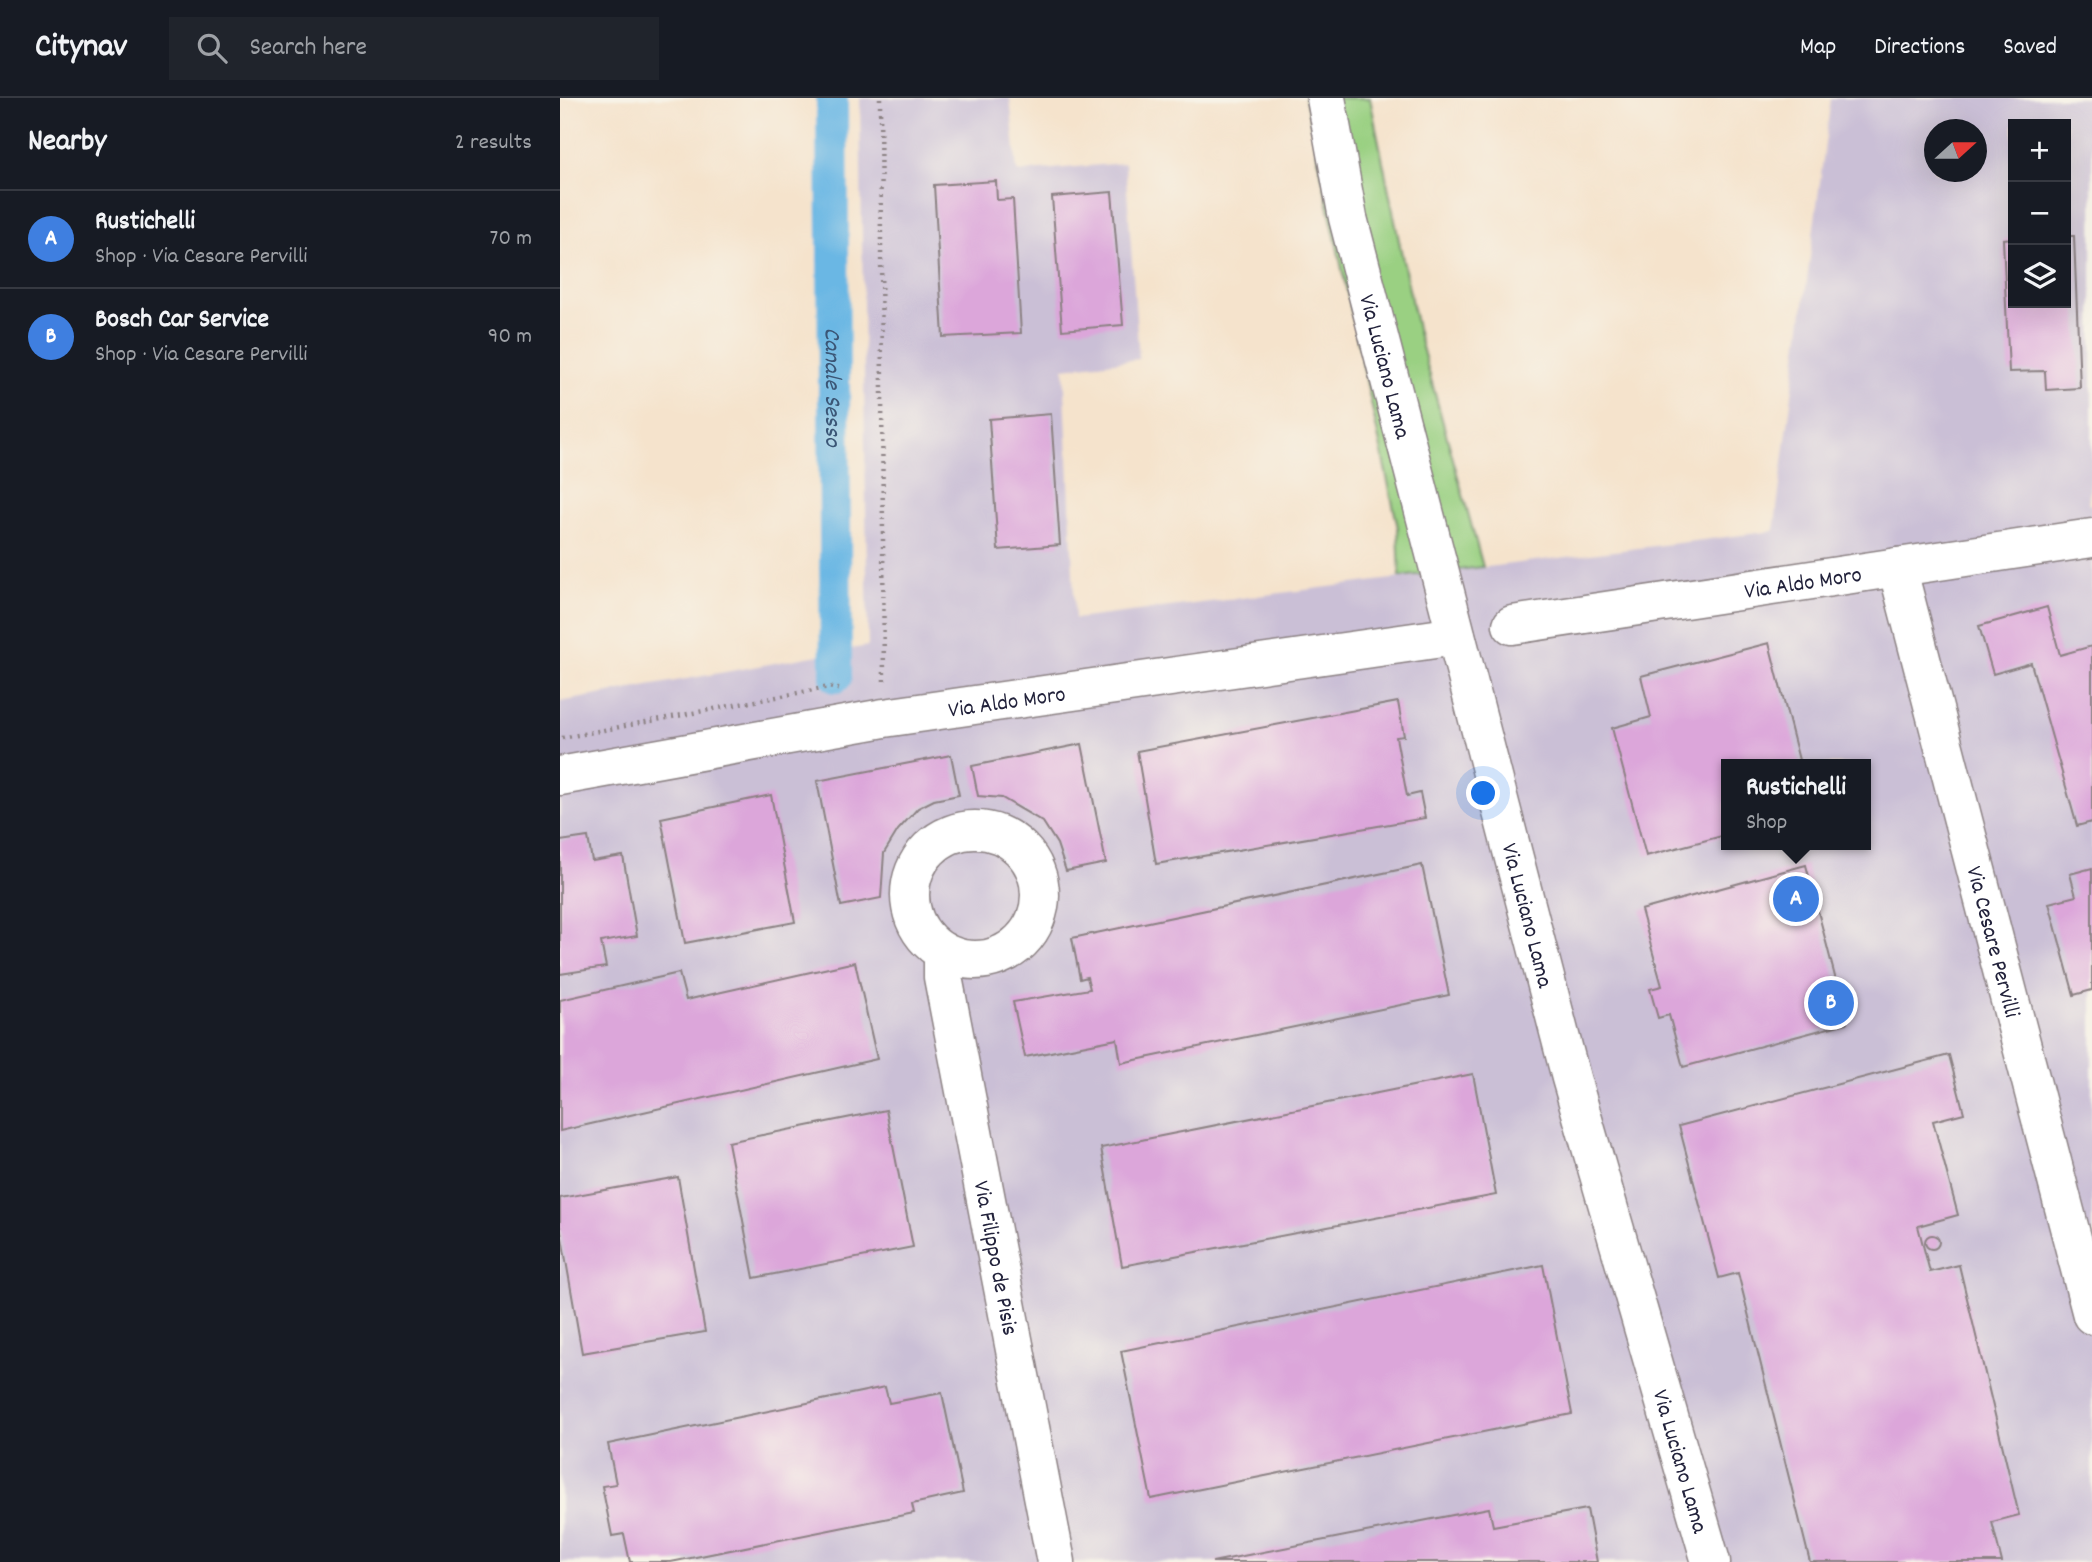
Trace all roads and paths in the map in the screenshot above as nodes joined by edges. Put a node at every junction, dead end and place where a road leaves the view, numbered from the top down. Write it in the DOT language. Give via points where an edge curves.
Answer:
graph roads {
  1 [pos="880,98"];
  2 [pos="1326,98"];
  3 [pos="2092,538"];
  4 [pos="1897,567"];
  5 [pos="1512,625"];
  6 [pos="1457,636"];
  7 [pos="884,718"];
  8 [pos="560,776"];
  9 [pos="943,953"];
  10 [pos="2092,1315"];
  11 [pos="1056,1562"];
  12 [pos="1711,1562"];
  1 -- 7 [label="path"];
  2 -- 6 [label="street, Via Luciano Lama" via="1348,218"];
  3 -- 4 [label="street, Via Aldo Moro"];
  4 -- 5 [label="street, Via Aldo Moro"];
  4 -- 10 [label="street, Via Cesare Pervilli"];
  6 -- 7 [label="street, Via Aldo Moro"];
  6 -- 12 [label="street, Via Luciano Lama" via="1571,1079"];
  7 -- 8 [label="street, Via Aldo Moro"];
  9 -- 11 [label="street, Via Filippo de Pisis" via="943,977"];
}
